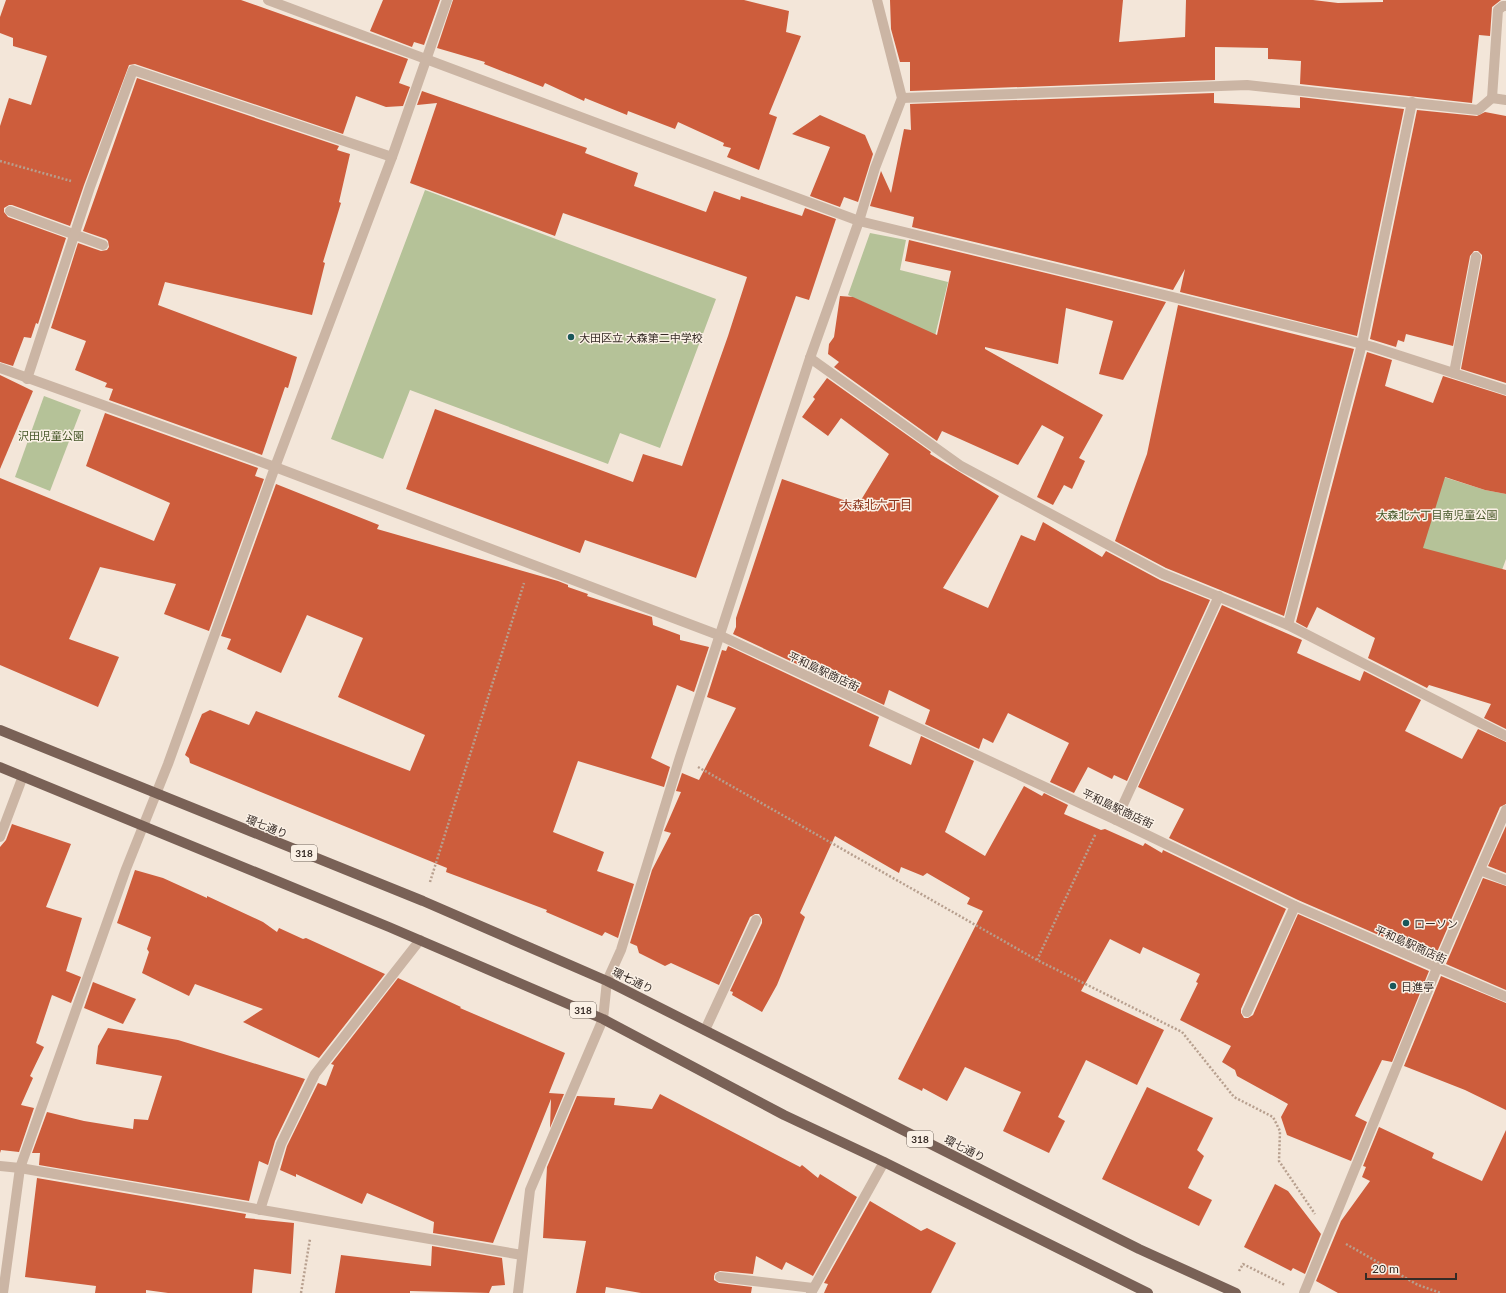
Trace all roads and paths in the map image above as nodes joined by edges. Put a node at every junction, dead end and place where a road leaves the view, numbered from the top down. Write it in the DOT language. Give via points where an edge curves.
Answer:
graph roads {
  1 [pos="268,0"];
  2 [pos="447,0"];
  3 [pos="877,0"];
  4 [pos="1506,6"];
  5 [pos="428,60"];
  6 [pos="902,98"];
  7 [pos="1492,98"];
  8 [pos="1506,100"];
  9 [pos="1412,102"];
  10 [pos="392,157"];
  11 [pos="0,161"];
  12 [pos="90,187"];
  13 [pos="10,211"];
  14 [pos="859,221"];
  15 [pos="74,234"];
  16 [pos="103,245"];
  17 [pos="1476,257"];
  18 [pos="1362,344"];
  19 [pos="810,358"];
  20 [pos="0,368"];
  21 [pos="1454,373"];
  22 [pos="27,379"];
  23 [pos="1506,390"];
  24 [pos="275,467"];
  25 [pos="531,564"];
  26 [pos="1219,596"];
  27 [pos="1288,625"];
  28 [pos="721,636"];
  29 [pos="0,730"];
  30 [pos="1506,736"];
  31 [pos="680,757"];
  32 [pos="0,767"];
  33 [pos="23,776"];
  34 [pos="156,794"];
  35 [pos="1506,810"];
  36 [pos="1104,815"];
  37 [pos="1116,820"];
  38 [pos="143,826"];
  39 [pos="0,837"];
  40 [pos="1480,870"];
  41 [pos="1506,880"];
  42 [pos="423,901"];
  43 [pos="1294,906"];
  44 [pos="756,920"];
  45 [pos="420,940"];
  46 [pos="1037,960"];
  47 [pos="1437,968"];
  48 [pos="606,981"];
  49 [pos="1506,997"];
  50 [pos="1247,1012"];
  51 [pos="603,1019"];
  52 [pos="705,1030"];
  53 [pos="884,1162"];
  54 [pos="0,1166"];
  55 [pos="20,1168"];
  56 [pos="260,1210"];
  57 [pos="314,1219"];
  58 [pos="1328,1235"];
  59 [pos="522,1255"];
  60 [pos="1243,1264"];
  61 [pos="720,1277"];
  62 [pos="1279,1282"];
  63 [pos="812,1290"];
  64 [pos="3,1293"];
  65 [pos="301,1293"];
  66 [pos="518,1293"];
  67 [pos="1148,1293"];
  68 [pos="1236,1293"];
  69 [pos="1304,1293"];
  70 [pos="1441,1293"];
  1 -- 5 [label="street"];
  2 -- 5 [label="street"];
  3 -- 6 [label="street"];
  4 -- 7 [label="street" via="1498,10"];
  5 -- 10 [label="street"];
  5 -- 14 [label="street"];
  6 -- 9 [label="street" via="1247,85"];
  6 -- 14 [label="street" via="875,168"];
  7 -- 8 [label="street"];
  7 -- 9 [label="street" via="1478,110"];
  9 -- 18 [label="street"];
  10 -- 12 [label="street" via="133,70"];
  10 -- 24 [label="street"];
  11 -- 12 [label="path"];
  12 -- 15 [label="street"];
  13 -- 15 [label="street"];
  14 -- 18 [label="street"];
  14 -- 19 [label="street"];
  15 -- 16 [label="street"];
  15 -- 22 [label="street"];
  17 -- 21 [label="street"];
  18 -- 21 [label="street"];
  18 -- 27 [label="street"];
  19 -- 26 [label="street" via="962,466 1163,574"];
  19 -- 28 [label="street"];
  20 -- 22 [label="street, 平和島駅商店街"];
  21 -- 23 [label="street"];
  22 -- 24 [label="street, 平和島駅商店街"];
  24 -- 25 [label="street, 平和島駅商店街"];
  24 -- 34 [label="street"];
  25 -- 28 [label="street, 平和島駅商店街"];
  25 -- 42 [label="path"];
  26 -- 27 [label="street"];
  26 -- 37 [label="street"];
  27 -- 30 [label="street"];
  28 -- 31 [label="street"];
  28 -- 36 [label="street, 平和島駅商店街"];
  29 -- 34 [label="main road, 環七通り / 318"];
  31 -- 46 [label="path"];
  31 -- 48 [label="street" via="621,950"];
  32 -- 33 [label="main road, 318"];
  33 -- 38 [label="main road, 318"];
  33 -- 39 [label="street"];
  34 -- 38 [label="street"];
  34 -- 42 [label="main road, 環七通り / 318"];
  35 -- 40 [label="street"];
  36 -- 37 [label="street, 平和島駅商店街"];
  36 -- 46 [label="path"];
  37 -- 43 [label="street, 平和島駅商店街"];
  38 -- 45 [label="main road, 318"];
  38 -- 55 [label="street"];
  40 -- 41 [label="street"];
  40 -- 47 [label="street"];
  42 -- 48 [label="main road, 環七通り / 318"];
  43 -- 47 [label="street, 平和島駅商店街"];
  43 -- 50 [label="street"];
  44 -- 52 [label="street"];
  45 -- 51 [label="main road, 318"];
  45 -- 56 [label="street" via="315,1074 281,1144"];
  46 -- 58 [label="path" via="1182,1032 1234,1097 1273,1118 1280,1131 1279,1161"];
  47 -- 49 [label="street, 平和島駅商店街"];
  47 -- 58 [label="street"];
  48 -- 51 [label="street"];
  48 -- 52 [label="main road, 環七通り / 318"];
  51 -- 53 [label="main road, 318" via="784,1114"];
  51 -- 59 [label="street" via="530,1190"];
  52 -- 68 [label="main road, 環七通り / 318" via="1139,1249"];
  53 -- 63 [label="street"];
  53 -- 67 [label="main road, 318"];
  54 -- 55 [label="street"];
  55 -- 56 [label="street"];
  55 -- 64 [label="street"];
  56 -- 57 [label="street"];
  57 -- 59 [label="street"];
  57 -- 65 [label="path"];
  58 -- 69 [label="street"];
  58 -- 70 [label="path" via="1418,1285"];
  59 -- 66 [label="street"];
  60 -- 62 [label="path"];
  61 -- 63 [label="street"];
}
